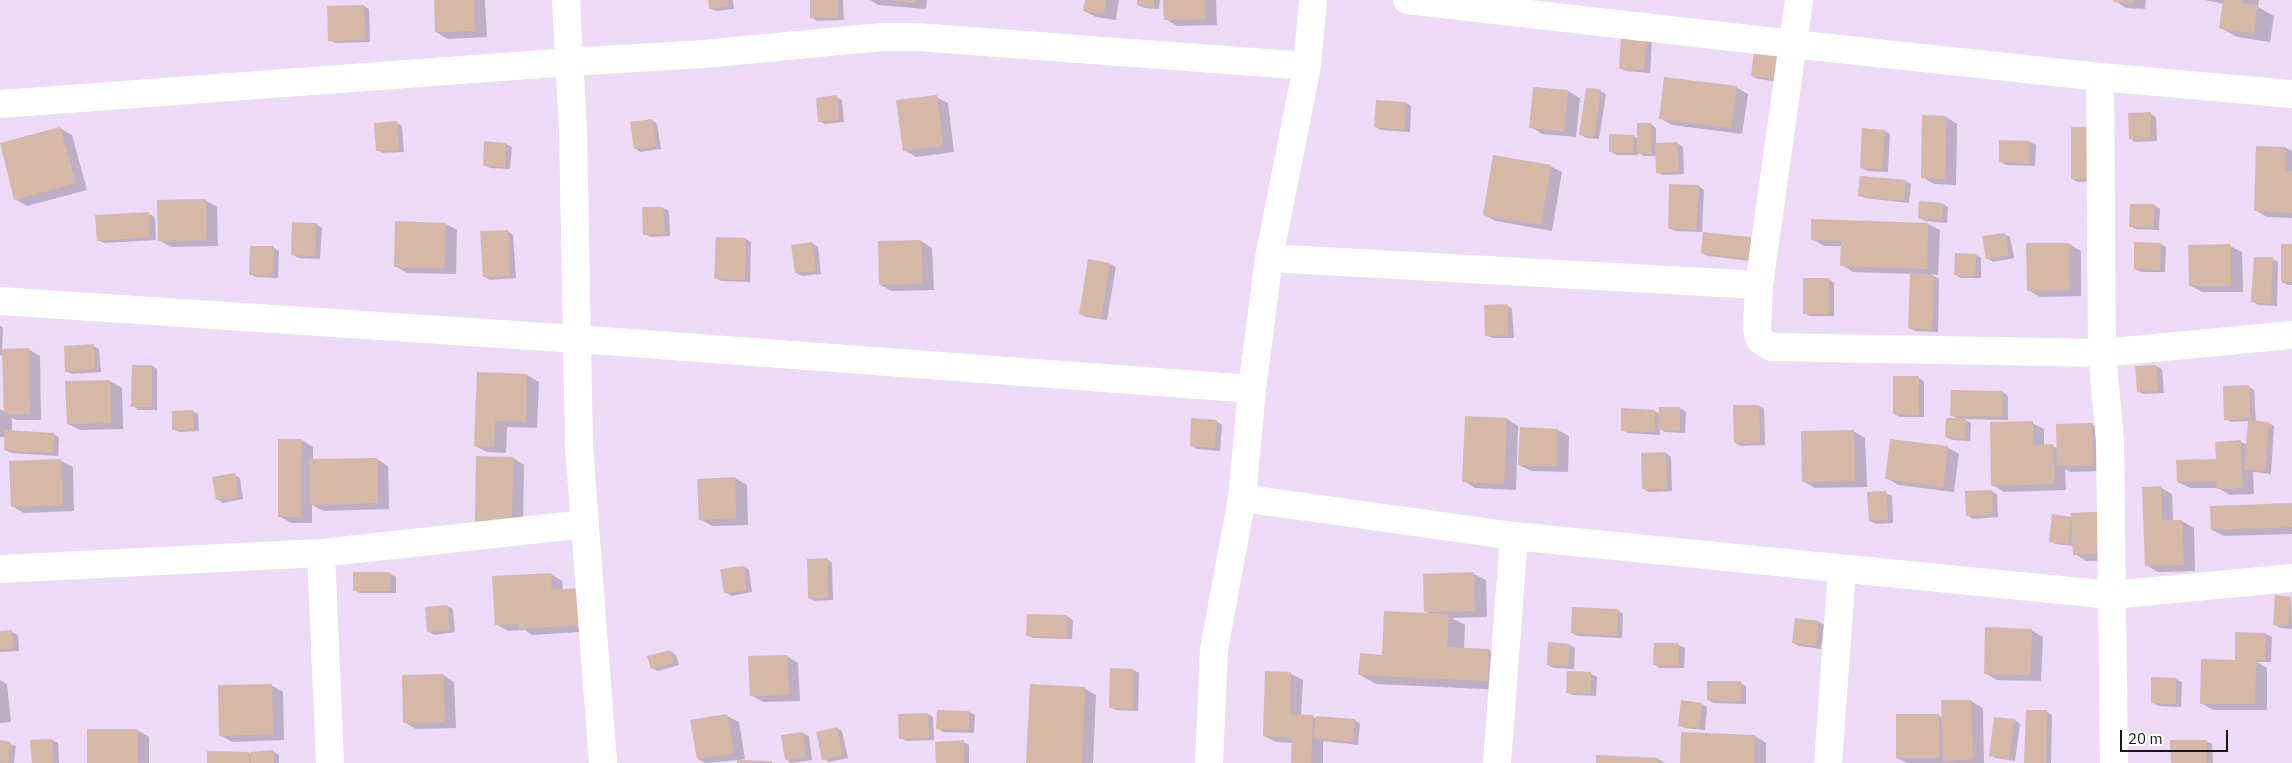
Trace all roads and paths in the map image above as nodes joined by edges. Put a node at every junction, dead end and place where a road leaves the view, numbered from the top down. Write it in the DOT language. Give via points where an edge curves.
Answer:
graph roads {
  1 [pos="566,0"];
  2 [pos="1313,0"];
  3 [pos="1408,0"];
  4 [pos="1799,0"];
  5 [pos="1793,44"];
  6 [pos="569,62"];
  7 [pos="1307,66"];
  8 [pos="2100,77"];
  9 [pos="2292,94"];
  10 [pos="0,104"];
  11 [pos="1270,258"];
  12 [pos="1759,285"];
  13 [pos="0,301"];
  14 [pos="2292,335"];
  15 [pos="577,338"];
  16 [pos="2102,353"];
  17 [pos="1252,390"];
  18 [pos="1242,498"];
  19 [pos="585,524"];
  20 [pos="1514,536"];
  21 [pos="321,553"];
  22 [pos="0,569"];
  23 [pos="1842,570"];
  24 [pos="2292,578"];
  25 [pos="2111,595"];
  26 [pos="330,763"];
  27 [pos="603,763"];
  28 [pos="1209,763"];
  29 [pos="1497,763"];
  30 [pos="1828,763"];
  31 [pos="2114,763"];
  1 -- 6 [label="street"];
  2 -- 7 [label="street"];
  3 -- 5 [label="street"];
  4 -- 5 [label="street"];
  5 -- 8 [label="street"];
  5 -- 12 [label="street"];
  6 -- 7 [label="street" via="704,54 881,37 916,37"];
  6 -- 10 [label="street"];
  6 -- 15 [label="street"];
  7 -- 11 [label="street"];
  8 -- 9 [label="street"];
  8 -- 16 [label="street"];
  11 -- 12 [label="street"];
  11 -- 17 [label="street"];
  12 -- 16 [label="street" via="1757,330 1760,340 1771,347"];
  13 -- 15 [label="street"];
  14 -- 16 [label="street"];
  15 -- 17 [label="street"];
  15 -- 19 [label="street" via="579,448"];
  16 -- 25 [label="street" via="2110,441"];
  17 -- 18 [label="street"];
  18 -- 20 [label="street"];
  18 -- 28 [label="street" via="1214,649"];
  19 -- 21 [label="street"];
  19 -- 27 [label="street"];
  20 -- 23 [label="street"];
  20 -- 29 [label="street"];
  21 -- 22 [label="street"];
  21 -- 26 [label="street"];
  23 -- 25 [label="street"];
  23 -- 30 [label="street"];
  24 -- 25 [label="street"];
  25 -- 31 [label="street"];
}
